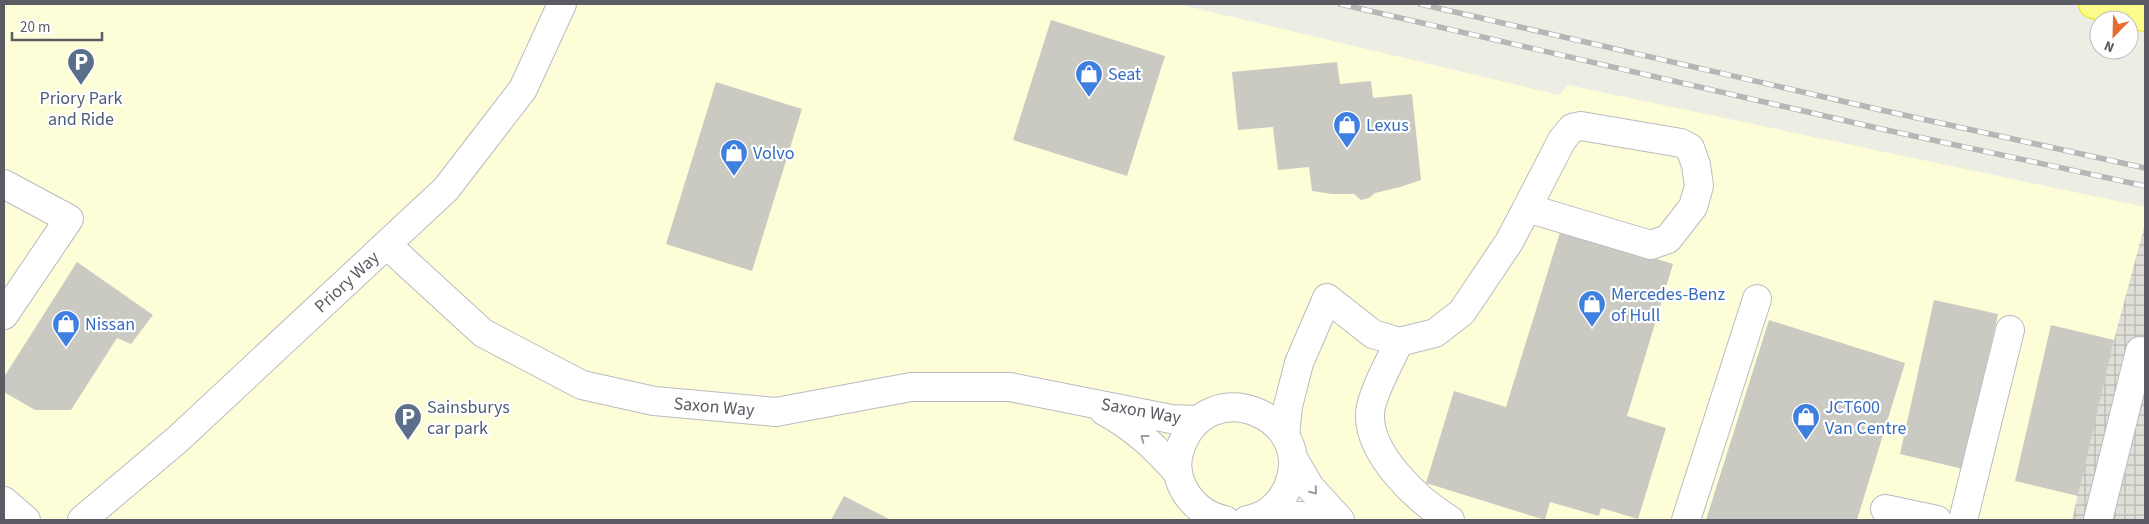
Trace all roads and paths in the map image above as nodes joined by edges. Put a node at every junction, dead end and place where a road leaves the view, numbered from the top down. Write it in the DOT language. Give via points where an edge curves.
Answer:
graph roads {
  1 [pos="562,4"];
  2 [pos="2093,4"];
  3 [pos="2141,4"];
  4 [pos="2145,5"];
  5 [pos="2145,17"];
  6 [pos="4,184"];
  7 [pos="1527,208"];
  8 [pos="387,245"];
  9 [pos="1757,298"];
  10 [pos="4,315"];
  11 [pos="2010,330"];
  12 [pos="1399,342"];
  13 [pos="2140,351"];
  14 [pos="1298,362"];
  15 [pos="1086,401"];
  16 [pos="1249,408"];
  17 [pos="1197,420"];
  18 [pos="1289,447"];
  19 [pos="1178,473"];
  20 [pos="4,501"];
  21 [pos="1885,509"];
  22 [pos="1196,514"];
  23 [pos="26,520"];
  24 [pos="82,520"];
  25 [pos="1225,520"];
  26 [pos="1250,520"];
  27 [pos="1323,520"];
  28 [pos="1340,520"];
  29 [pos="1450,520"];
  30 [pos="1686,520"];
  31 [pos="1937,520"];
  32 [pos="1964,520"];
  33 [pos="2098,520"];
  1 -- 8 [label="street, Priory Way" via="523,89 446,189"];
  2 -- 5 [label="highway"];
  3 -- 4 [label="highway"];
  6 -- 10 [label="street" via="69,219"];
  7 -- 7 [label="street" via="1651,245 1668,239 1693,208 1699,186 1696,165 1690,148 1681,143 1581,126 1572,128 1562,140"];
  7 -- 12 [label="street" via="1509,242 1462,312 1435,333"];
  8 -- 15 [label="street, Saxon Way" via="483,333 582,385 654,401 776,412 911,387 1010,387"];
  8 -- 24 [label="street, Priory Way" via="178,439"];
  9 -- 30 [label="street"];
  11 -- 32 [label="street"];
  12 -- 14 [label="street" via="1373,334 1327,298"];
  12 -- 29 [label="street" via="1370,413 1375,441 1387,462 1412,489"];
  13 -- 33 [label="street"];
  14 -- 16 [label="street" via="1272,397"];
  14 -- 18 [label="street" via="1288,406"];
  15 -- 17 [label="street, Saxon Way" via="1171,419"];
  19 -- 15 [label="street, Saxon Way, one-way" via="1153,444 1124,422"];
  16 -- 17 [label="street" via="1229,406"];
  16 -- 18 [label="street" via="1271,419"];
  17 -- 19 [label="street" via="1179,450"];
  18 -- 26 [label="street" via="1292,479 1283,497 1270,511"];
  18 -- 28 [label="street, one-way" via="1310,487"];
  19 -- 22 [label="street"];
  20 -- 23 [label="street"];
  21 -- 31 [label="street"];
  22 -- 25 [label="street"];
  26 -- 27 [label="street" via="1280,514"];
}
